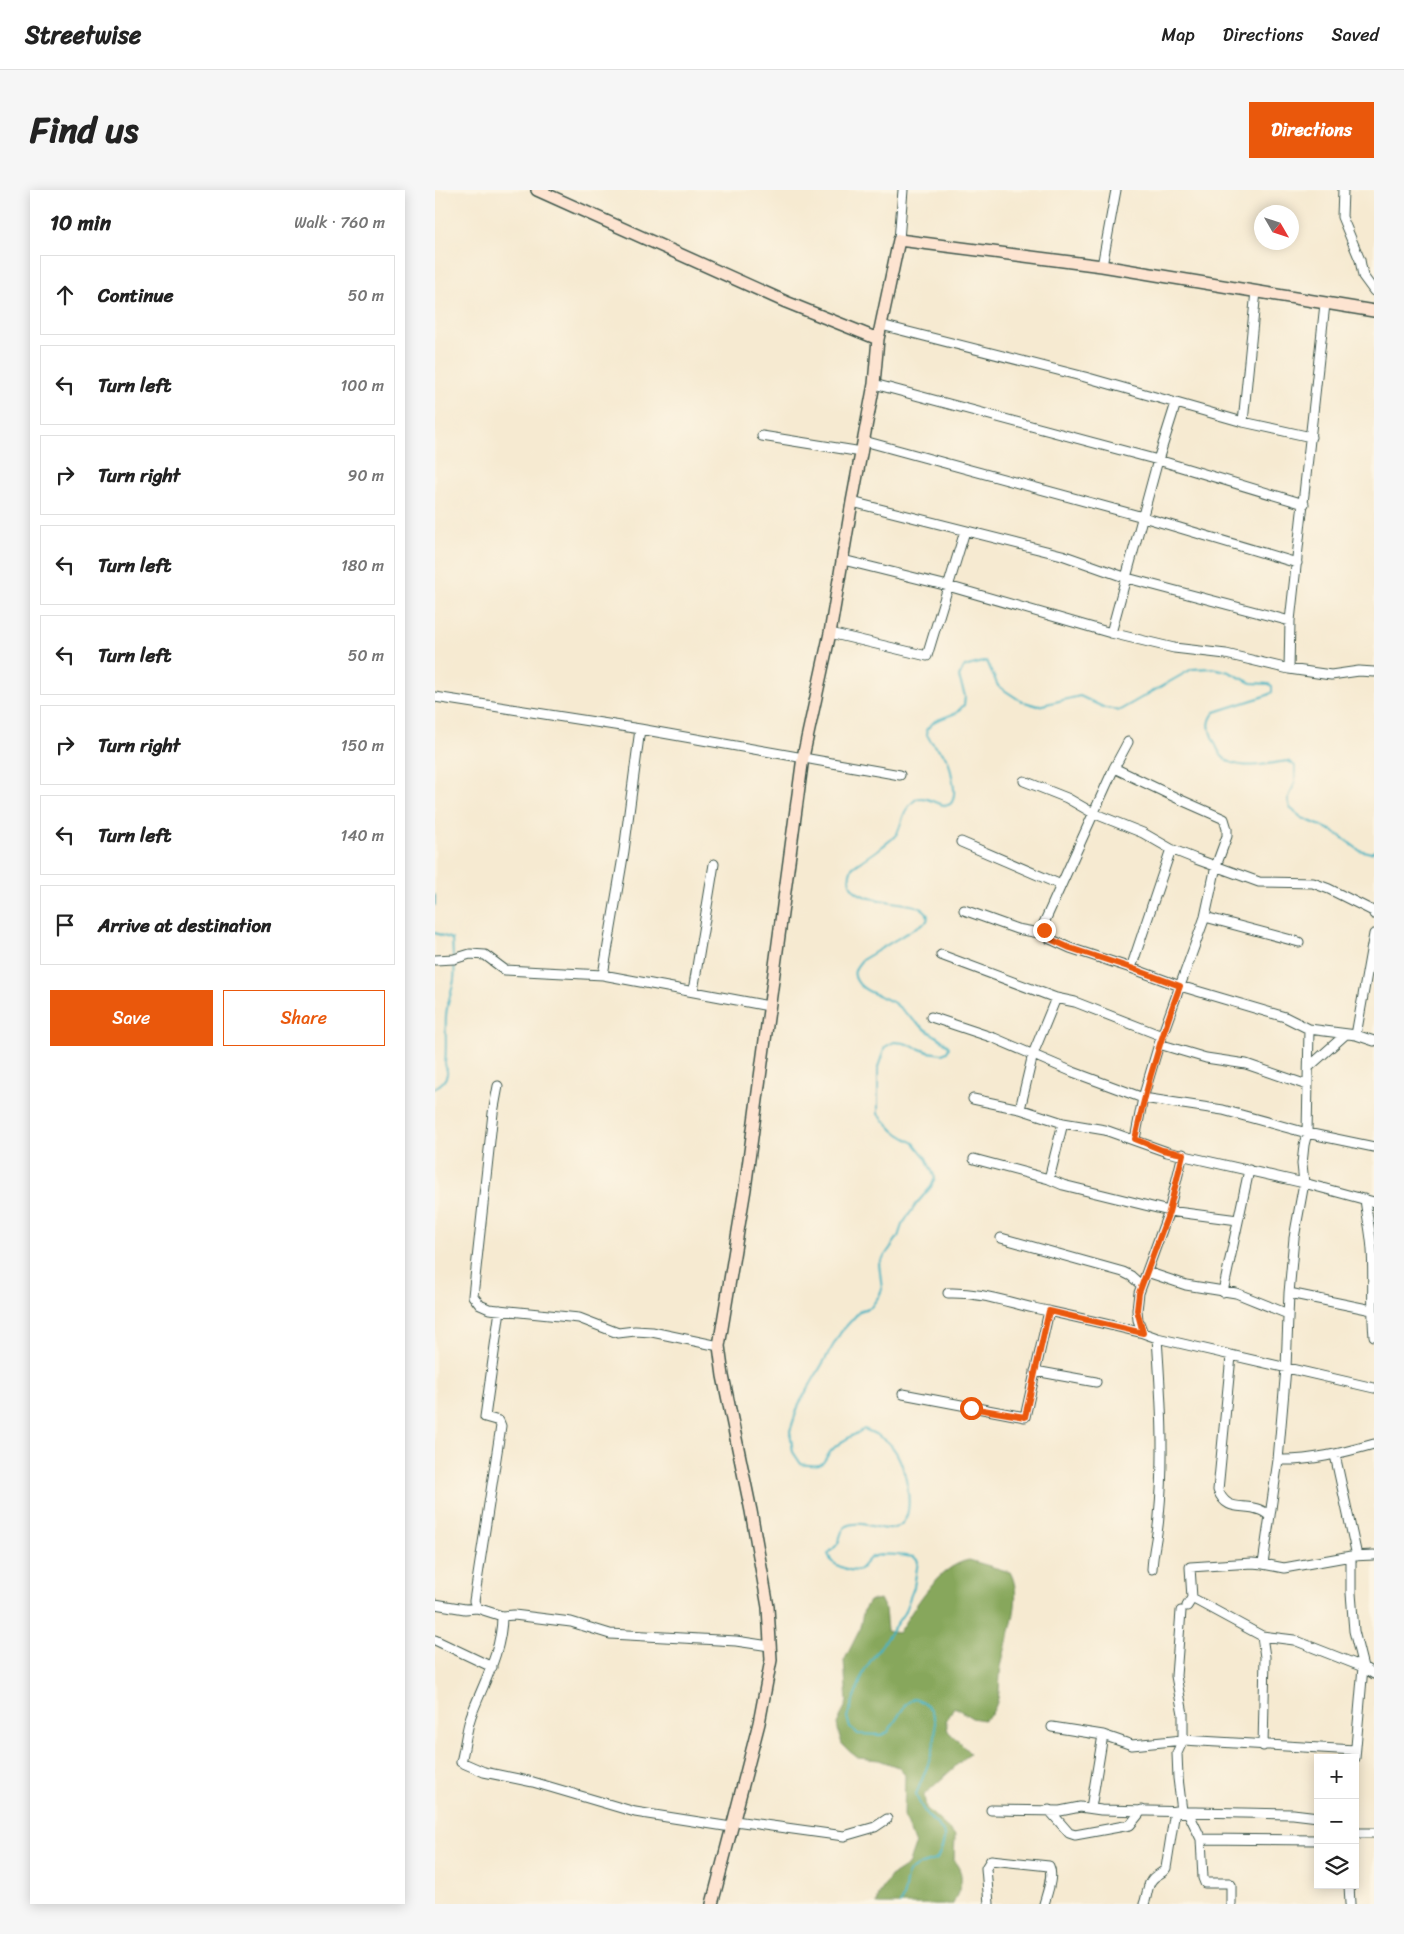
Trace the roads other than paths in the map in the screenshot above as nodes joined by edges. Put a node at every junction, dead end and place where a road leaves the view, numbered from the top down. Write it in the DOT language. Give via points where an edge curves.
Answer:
graph roads {
  1 [pos="537,190"];
  2 [pos="903,190"];
  3 [pos="1116,190"];
  4 [pos="1343,190"];
  5 [pos="899,240"];
  6 [pos="1102,266"];
  7 [pos="1256,291"];
  8 [pos="1374,291"];
  9 [pos="1325,304"];
  10 [pos="1374,311"];
  11 [pos="881,325"];
  12 [pos="878,339"];
  13 [pos="874,384"];
  14 [pos="1176,403"];
  15 [pos="1243,422"];
  16 [pos="762,436"];
  17 [pos="1311,437"];
  18 [pos="863,447"];
  19 [pos="1158,460"];
  20 [pos="852,502"];
  21 [pos="1304,504"];
  22 [pos="1143,517"];
  23 [pos="965,531"];
  24 [pos="843,560"];
  25 [pos="1297,564"];
  26 [pos="1127,578"];
  27 [pos="948,586"];
  28 [pos="1289,621"];
  29 [pos="830,633"];
  30 [pos="1111,633"];
  31 [pos="1289,668"];
  32 [pos="1374,672"];
  33 [pos="435,697"];
  34 [pos="640,729"];
  35 [pos="1128,742"];
  36 [pos="803,757"];
  37 [pos="1114,768"];
  38 [pos="900,775"];
  39 [pos="1024,781"];
  40 [pos="1093,813"];
  41 [pos="961,842"];
  42 [pos="1171,849"];
  43 [pos="714,864"];
  44 [pos="1216,866"];
  45 [pos="1061,884"];
  46 [pos="964,910"];
  47 [pos="1374,914"];
  48 [pos="1205,917"];
  49 [pos="1045,934"];
  50 [pos="1374,934"];
  51 [pos="1299,942"];
  52 [pos="941,954"];
  53 [pos="435,960"];
  54 [pos="1131,968"];
  55 [pos="603,974"];
  56 [pos="1180,986"];
  57 [pos="693,991"];
  58 [pos="1055,998"];
  59 [pos="769,1006"];
  60 [pos="931,1017"];
  61 [pos="1309,1028"];
  62 [pos="1346,1034"];
  63 [pos="1356,1036"];
  64 [pos="1160,1040"];
  65 [pos="1374,1041"];
  66 [pos="1033,1054"];
  67 [pos="1309,1066"];
  68 [pos="1307,1085"];
  69 [pos="498,1086"];
  70 [pos="1143,1098"];
  71 [pos="973,1099"];
  72 [pos="1021,1109"];
  73 [pos="1063,1123"];
  74 [pos="1307,1133"];
  75 [pos="1135,1139"];
  76 [pos="1374,1147"];
  77 [pos="1183,1154"];
  78 [pos="974,1159"];
  79 [pos="1249,1170"];
  80 [pos="1049,1179"];
  81 [pos="1304,1184"];
  82 [pos="1370,1201"];
  83 [pos="1169,1212"];
  84 [pos="1238,1220"];
  85 [pos="1001,1238"];
  86 [pos="1147,1272"];
  87 [pos="1141,1285"];
  88 [pos="1223,1292"];
  89 [pos="948,1293"];
  90 [pos="1289,1293"];
  91 [pos="500,1310"];
  92 [pos="1372,1310"];
  93 [pos="1049,1311"];
  94 [pos="1288,1314"];
  95 [pos="1143,1333"];
  96 [pos="1374,1336"];
  97 [pos="1157,1338"];
  98 [pos="719,1346"];
  99 [pos="1231,1356"];
  100 [pos="1286,1368"];
  101 [pos="1035,1371"];
  102 [pos="1096,1382"];
  103 [pos="1374,1388"];
  104 [pos="903,1394"];
  105 [pos="1374,1444"];
  106 [pos="1335,1455"];
  107 [pos="1278,1460"];
  108 [pos="1270,1516"];
  109 [pos="1374,1555"];
  110 [pos="1354,1556"];
  111 [pos="1263,1564"];
  112 [pos="1152,1569"];
  113 [pos="435,1604"];
  114 [pos="1187,1605"];
  115 [pos="477,1608"];
  116 [pos="502,1616"];
  117 [pos="1263,1636"];
  118 [pos="435,1640"];
  119 [pos="770,1646"];
  120 [pos="492,1667"];
  121 [pos="1363,1667"];
  122 [pos="1374,1674"];
  123 [pos="1052,1727"];
  124 [pos="1103,1735"];
  125 [pos="1183,1740"];
  126 [pos="1263,1746"];
  127 [pos="1355,1754"];
  128 [pos="1091,1808"];
  129 [pos="991,1810"];
  130 [pos="1049,1810"];
  131 [pos="1142,1810"];
  132 [pos="1182,1812"];
  133 [pos="1314,1817"];
  134 [pos="887,1819"];
  135 [pos="733,1824"];
  136 [pos="1359,1832"];
  137 [pos="1374,1833"];
  138 [pos="1201,1839"];
  139 [pos="1314,1840"];
  140 [pos="1349,1889"];
  141 [pos="712,1904"];
  142 [pos="989,1904"];
  143 [pos="1044,1904"];
  144 [pos="1144,1904"];
  145 [pos="1231,1904"];
  146 [pos="1350,1904"];
  1 -- 12 [label="street" via="786,302"];
  2 -- 5 [label="street"];
  3 -- 6 [label="street"];
  4 -- 8 [label="street" via="1342,217 1360,260 1363,276"];
  5 -- 6 [label="street"];
  5 -- 11 [label="street"];
  6 -- 7 [label="street"];
  7 -- 9 [label="street"];
  7 -- 15 [label="street"];
  9 -- 10 [label="street"];
  9 -- 17 [label="street"];
  11 -- 12 [label="street"];
  11 -- 14 [label="street"];
  12 -- 13 [label="street"];
  13 -- 18 [label="street"];
  13 -- 19 [label="street"];
  14 -- 15 [label="street"];
  14 -- 19 [label="street"];
  15 -- 17 [label="street"];
  16 -- 18 [label="street"];
  17 -- 21 [label="street"];
  18 -- 20 [label="street"];
  18 -- 22 [label="street"];
  19 -- 21 [label="street"];
  19 -- 22 [label="street"];
  20 -- 23 [label="street"];
  20 -- 24 [label="street"];
  21 -- 25 [label="street"];
  22 -- 25 [label="street"];
  22 -- 26 [label="street"];
  23 -- 26 [label="street" via="1062,556"];
  23 -- 27 [label="street"];
  24 -- 27 [label="street"];
  24 -- 29 [label="street"];
  25 -- 28 [label="street"];
  26 -- 28 [label="street"];
  26 -- 30 [label="street"];
  27 -- 29 [label="street" via="927,656"];
  27 -- 30 [label="street"];
  28 -- 31 [label="street"];
  29 -- 36 [label="street"];
  30 -- 31 [label="street" via="1174,648 1231,655"];
  31 -- 32 [label="street" via="1331,675"];
  33 -- 34 [label="street"];
  34 -- 36 [label="street"];
  34 -- 55 [label="street" via="625,851"];
  35 -- 37 [label="street"];
  36 -- 38 [label="street"];
  36 -- 59 [label="street"];
  37 -- 40 [label="street"];
  37 -- 44 [label="street" via="1224,819 1227,836"];
  39 -- 40 [label="street" via="1067,798"];
  40 -- 42 [label="street" via="1143,833"];
  40 -- 45 [label="street"];
  41 -- 45 [label="street"];
  42 -- 44 [label="street"];
  42 -- 54 [label="street"];
  43 -- 57 [label="street"];
  44 -- 47 [label="street" via="1259,882 1313,883"];
  44 -- 48 [label="street"];
  45 -- 49 [label="street" via="1044,923"];
  46 -- 49 [label="street"];
  48 -- 51 [label="street"];
  48 -- 56 [label="street"];
  49 -- 54 [label="street" via="1070,948"];
  50 -- 63 [label="street"];
  52 -- 58 [label="street"];
  53 -- 55 [label="street" via="485,955 505,970"];
  54 -- 56 [label="street"];
  55 -- 57 [label="street"];
  56 -- 61 [label="street"];
  56 -- 64 [label="street"];
  57 -- 59 [label="street"];
  58 -- 64 [label="street" via="1075,1002"];
  58 -- 66 [label="street"];
  59 -- 98 [label="street" via="745,1189"];
  60 -- 66 [label="street"];
  61 -- 62 [label="street"];
  61 -- 67 [label="street"];
  62 -- 63 [label="street"];
  62 -- 67 [label="street"];
  63 -- 65 [label="street"];
  64 -- 68 [label="street" via="1206,1058 1246,1064"];
  64 -- 70 [label="street"];
  66 -- 70 [label="street"];
  66 -- 72 [label="street"];
  67 -- 68 [label="street"];
  68 -- 74 [label="street"];
  69 -- 91 [label="street" via="473,1296 480,1305"];
  70 -- 74 [label="street" via="1223,1110"];
  70 -- 75 [label="street"];
  71 -- 72 [label="street"];
  72 -- 73 [label="street"];
  73 -- 75 [label="street" via="1098,1128"];
  73 -- 80 [label="street"];
  74 -- 76 [label="street"];
  74 -- 81 [label="street" via="1303,1145"];
  75 -- 77 [label="street"];
  77 -- 79 [label="street"];
  77 -- 83 [label="street"];
  78 -- 80 [label="street"];
  79 -- 81 [label="street"];
  79 -- 84 [label="street"];
  80 -- 83 [label="street"];
  81 -- 82 [label="street"];
  81 -- 90 [label="street" via="1294,1238"];
  82 -- 92 [label="street"];
  83 -- 84 [label="street"];
  83 -- 86 [label="street"];
  84 -- 88 [label="street"];
  85 -- 87 [label="street" via="1123,1272"];
  86 -- 87 [label="street"];
  86 -- 88 [label="street" via="1186,1285"];
  87 -- 95 [label="street" via="1137,1310"];
  88 -- 94 [label="street" via="1236,1293"];
  89 -- 93 [label="street" via="968,1292"];
  90 -- 92 [label="street"];
  90 -- 94 [label="street"];
  91 -- 98 [label="street" via="579,1318 618,1333 652,1332"];
  91 -- 115 [label="street" via="485,1417 499,1421 501,1426 474,1601"];
  92 -- 96 [label="street"];
  93 -- 95 [label="street"];
  93 -- 101 [label="street"];
  94 -- 100 [label="street"];
  95 -- 97 [label="street"];
  97 -- 99 [label="street"];
  97 -- 112 [label="street" via="1162,1469"];
  98 -- 119 [label="street" via="768,1606"];
  99 -- 100 [label="street"];
  99 -- 108 [label="street" via="1218,1490 1228,1504 1259,1509"];
  100 -- 103 [label="street"];
  100 -- 107 [label="street"];
  101 -- 102 [label="street"];
  101 -- 104 [label="street" via="1025,1417"];
  105 -- 106 [label="street"];
  106 -- 107 [label="street" via="1299,1461"];
  106 -- 110 [label="street"];
  107 -- 108 [label="street"];
  108 -- 111 [label="street"];
  109 -- 110 [label="street"];
  110 -- 111 [label="street" via="1284,1568"];
  110 -- 121 [label="street" via="1351,1594 1354,1630"];
  111 -- 114 [label="street" via="1190,1568"];
  113 -- 115 [label="street"];
  114 -- 117 [label="street"];
  114 -- 125 [label="street" via="1176,1676 1183,1714"];
  115 -- 116 [label="street"];
  116 -- 119 [label="street" via="571,1622 610,1634"];
  116 -- 120 [label="street"];
  117 -- 121 [label="street" via="1294,1640"];
  117 -- 126 [label="street"];
  118 -- 120 [label="street"];
  119 -- 135 [label="street" via="771,1660 759,1723"];
  120 -- 135 [label="street" via="471,1718 461,1762 484,1772 533,1782 635,1812"];
  121 -- 122 [label="street"];
  121 -- 127 [label="street"];
  123 -- 124 [label="street"];
  124 -- 125 [label="street" via="1132,1745"];
  124 -- 128 [label="street"];
  125 -- 126 [label="street"];
  125 -- 132 [label="street" via="1177,1753"];
  126 -- 127 [label="street"];
  128 -- 130 [label="street"];
  128 -- 131 [label="street"];
  129 -- 130 [label="street"];
  130 -- 131 [label="street" via="1069,1833 1075,1835 1130,1824"];
  131 -- 132 [label="street"];
  132 -- 133 [label="street"];
  132 -- 138 [label="street"];
  132 -- 144 [label="street" via="1166,1868 1150,1882"];
  134 -- 135 [label="street" via="875,1827 844,1836"];
  135 -- 141 [label="street"];
  136 -- 137 [label="street"];
  138 -- 139 [label="street"];
  138 -- 145 [label="street" via="1205,1883 1229,1883"];
  140 -- 146 [label="street"];
  142 -- 143 [label="street" via="986,1868 991,1860 1049,1866 1051,1876"];
}
